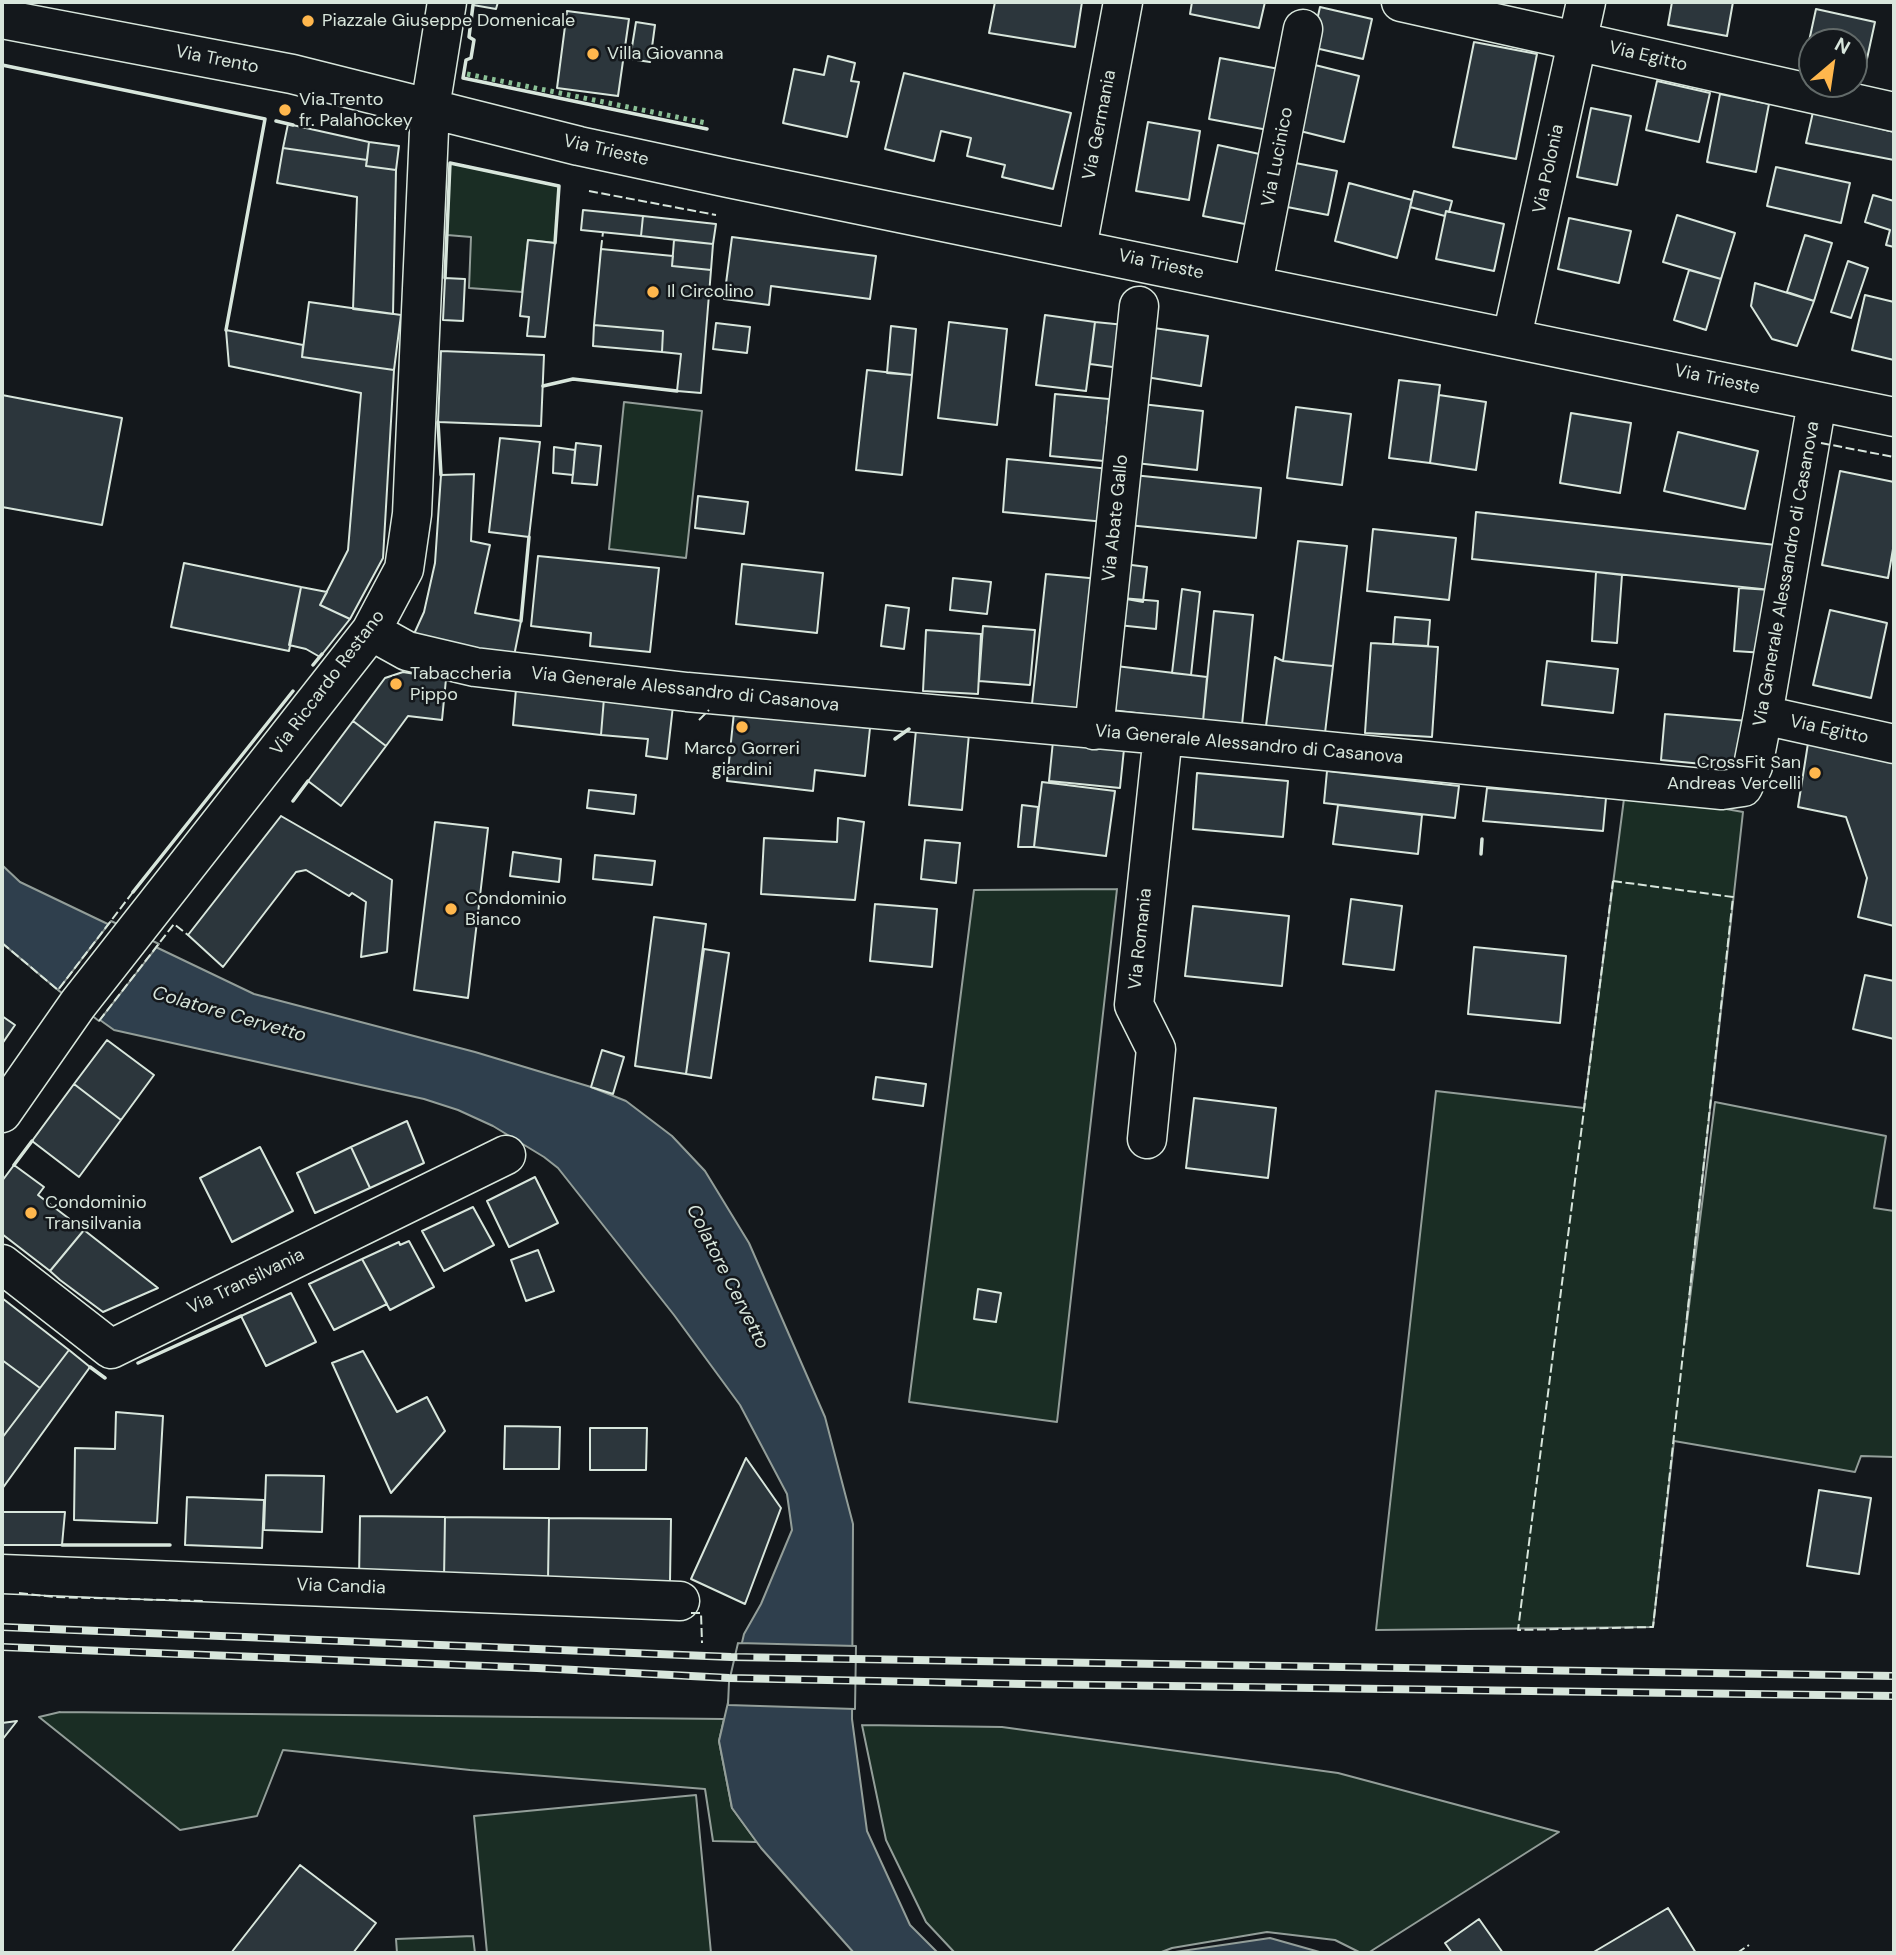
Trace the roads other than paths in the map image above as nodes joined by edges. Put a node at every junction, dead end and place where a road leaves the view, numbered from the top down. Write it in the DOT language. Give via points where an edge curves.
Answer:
graph roads {
  1 [pos="447,2"];
  2 [pos="1123,2"];
  3 [pos="1401,2"];
  4 [pos="1586,2"];
  5 [pos="2,19"];
  6 [pos="1303,29"];
  7 [pos="1577,41"];
  8 [pos="430,108"];
  9 [pos="1894,112"];
  10 [pos="1077,248"];
  11 [pos="1253,284"];
  12 [pos="1139,306"];
  13 [pos="1512,337"];
  14 [pos="1816,402"];
  15 [pos="1894,417"];
  16 [pos="370,631"];
  17 [pos="1763,715"];
  18 [pos="1094,730"];
  19 [pos="1163,735"];
  20 [pos="1894,744"];
  21 [pos="2,1113"];
  22 [pos="1147,1139"];
  23 [pos="506,1155"];
  24 [pos="2,1264"];
  25 [pos="2,1574"];
  26 [pos="680,1601"];
  1 -- 8 [label="street, Via Riccardo Restano"];
  2 -- 10 [label="street, Via Germania"];
  3 -- 7 [label="street, Via Egitto"];
  4 -- 7 [label="street, Via Polonia"];
  5 -- 8 [label="street, Via Trento" via="292,74"];
  6 -- 11 [label="street, Via Lucinico"];
  7 -- 9 [label="street, Via Egitto"];
  7 -- 13 [label="street, Via Polonia"];
  8 -- 10 [label="street, Via Trieste" via="579,146"];
  8 -- 16 [label="street, Via Riccardo Restano" via="412,514 404,569"];
  10 -- 11 [label="street, Via Trieste"];
  11 -- 13 [label="street, Via Trieste"];
  12 -- 18 [label="street, Via Abate Gallo"];
  13 -- 14 [label="street, Via Trieste"];
  14 -- 15 [label="street, Via Trieste"];
  14 -- 17 [label="street, Via Generale Alessandro di Casanova"];
  16 -- 18 [label="street, Via Generale Alessandro di Casanova" via="407,651 475,667"];
  16 -- 21 [label="street, Via Riccardo Restano" via="78,1004"];
  17 -- 19 [label="street, Via Generale Alessandro di Casanova" via="1753,766 1743,787 1722,790"];
  17 -- 20 [label="street, Via Egitto"];
  18 -- 19 [label="street, Via Generale Alessandro di Casanova"];
  19 -- 22 [label="street, Via Romania" via="1134,1005 1156,1049"];
  23 -- 24 [label="street, Via Transilvania" via="111,1349"];
  25 -- 26 [label="street, Via Candia"];
}
